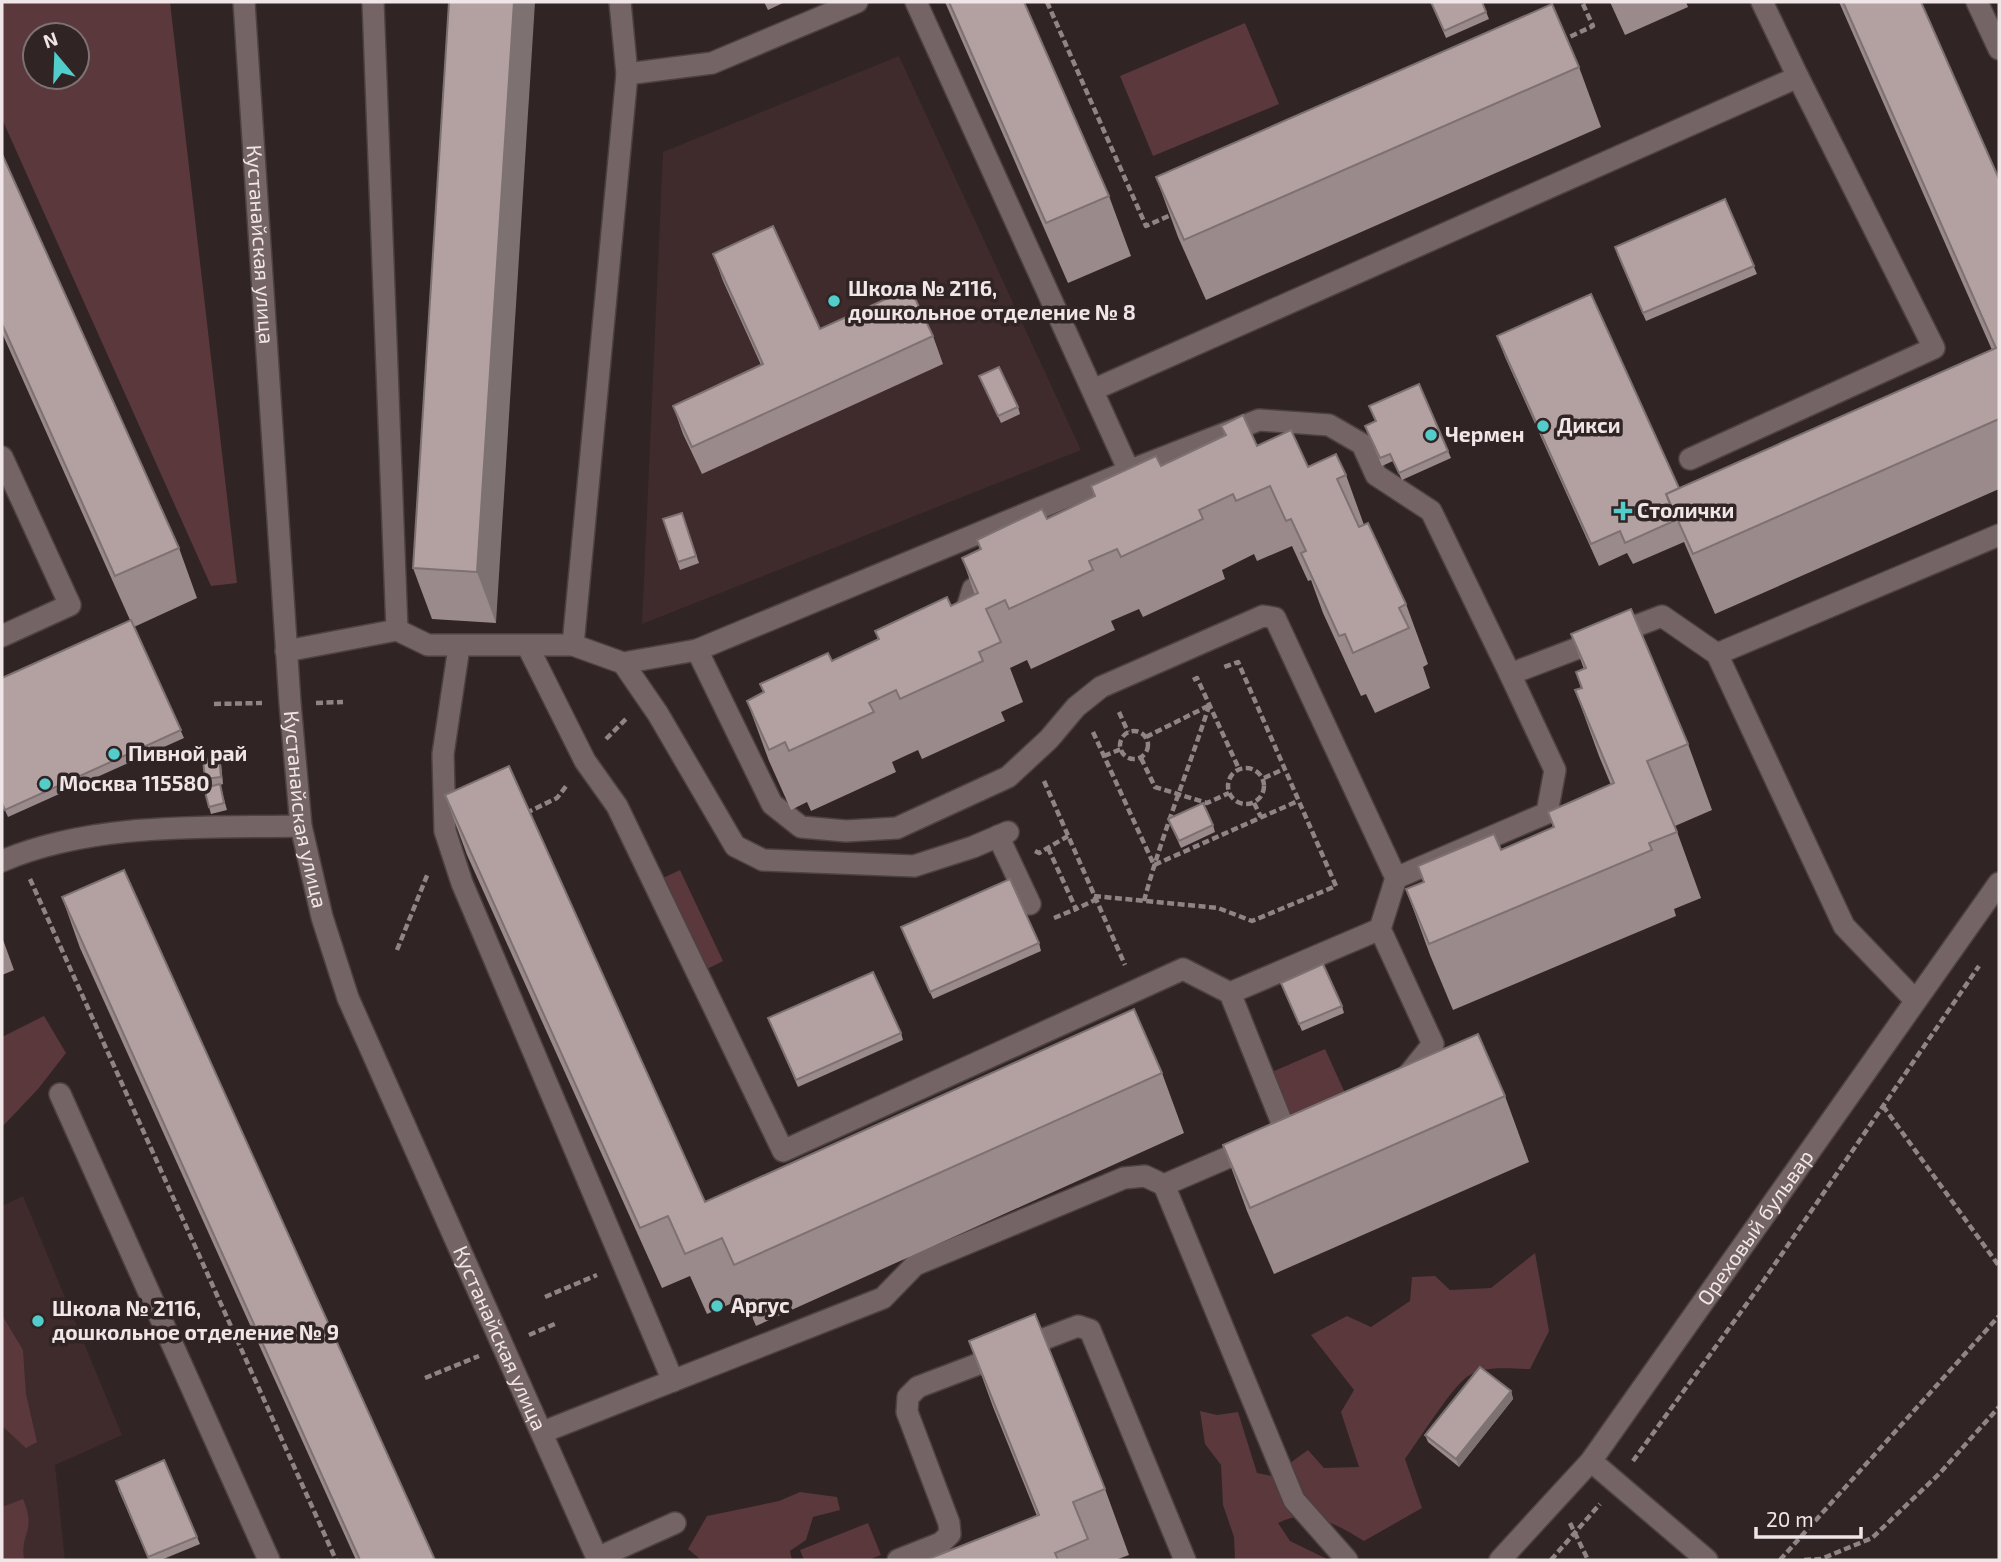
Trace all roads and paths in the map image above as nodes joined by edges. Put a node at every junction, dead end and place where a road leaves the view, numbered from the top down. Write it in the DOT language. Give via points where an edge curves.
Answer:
graph roads {
  1 [pos="244,2"];
  2 [pos="373,2"];
  3 [pos="620,2"];
  4 [pos="857,2"];
  5 [pos="916,2"];
  6 [pos="1047,2"];
  7 [pos="1582,2"];
  8 [pos="1762,2"];
  9 [pos="1977,2"];
  10 [pos="1556,43"];
  11 [pos="1999,49"];
  12 [pos="627,74"];
  13 [pos="1798,77"];
  14 [pos="1183,210"];
  15 [pos="1095,389"];
  16 [pos="1329,425"];
  17 [pos="1281,445"];
  18 [pos="2,457"];
  19 [pos="1690,459"];
  20 [pos="1129,471"];
  21 [pos="1999,535"];
  22 [pos="1022,566"];
  23 [pos="397,629"];
  24 [pos="2,636"];
  25 [pos="946,644"];
  26 [pos="573,645"];
  27 [pos="459,647"];
  28 [pos="528,647"];
  29 [pos="697,650"];
  30 [pos="286,651"];
  31 [pos="1717,654"];
  32 [pos="623,663"];
  33 [pos="1217,670"];
  34 [pos="1207,674"];
  35 [pos="1510,674"];
  36 [pos="1197,678"];
  37 [pos="1186,683"];
  38 [pos="647,698"];
  39 [pos="1210,705"];
  40 [pos="1130,707"];
  41 [pos="1119,712"];
  42 [pos="1111,715"];
  43 [pos="1090,725"];
  44 [pos="765,728"];
  45 [pos="1128,732"];
  46 [pos="1146,737"];
  47 [pos="741,739"];
  48 [pos="1121,749"];
  49 [pos="1104,756"];
  50 [pos="1141,758"];
  51 [pos="585,761"];
  52 [pos="1239,769"];
  53 [pos="1284,769"];
  54 [pos="1264,778"];
  55 [pos="1031,782"];
  56 [pos="1230,793"];
  57 [pos="1180,795"];
  58 [pos="1298,801"];
  59 [pos="1254,803"];
  60 [pos="523,814"];
  61 [pos="1261,817"];
  62 [pos="301,826"];
  63 [pos="445,831"];
  64 [pos="1048,848"];
  65 [pos="2,861"];
  66 [pos="1154,865"];
  67 [pos="26,871"];
  68 [pos="1396,878"];
  69 [pos="1999,884"];
  70 [pos="1094,898"];
  71 [pos="1144,901"];
  72 [pos="1030,904"];
  73 [pos="1380,929"];
  74 [pos="397,950"];
  75 [pos="1985,958"];
  76 [pos="1137,990"];
  77 [pos="1230,993"];
  78 [pos="1915,1000"];
  79 [pos="1381,1091"];
  80 [pos="60,1094"];
  81 [pos="1883,1106"];
  82 [pos="1310,1123"];
  83 [pos="1286,1133"];
  84 [pos="1164,1185"];
  85 [pos="624,1263"];
  86 [pos="1999,1266"];
  87 [pos="545,1297"];
  88 [pos="1999,1316"];
  89 [pos="673,1381"];
  90 [pos="1999,1407"];
  91 [pos="543,1432"];
  92 [pos="1591,1461"];
  93 [pos="1617,1483"];
  94 [pos="1557,1501"];
  95 [pos="676,1523"];
  96 [pos="1577,1533"];
  97 [pos="598,1559"];
  98 [pos="269,1560"];
  99 [pos="336,1560"];
  100 [pos="898,1560"];
  101 [pos="1185,1560"];
  102 [pos="1347,1560"];
  103 [pos="1500,1560"];
  104 [pos="1551,1560"];
  105 [pos="1588,1560"];
  106 [pos="1707,1560"];
  107 [pos="1780,1560"];
  108 [pos="1804,1560"];
  1 -- 30 [label="street, Кустанайская улица"];
  2 -- 23 [label="street"];
  3 -- 12 [label="street"];
  4 -- 12 [label="street" via="712,63"];
  5 -- 15 [label="street"];
  6 -- 14 [label="path" via="1146,226"];
  7 -- 10 [label="path" via="1593,26"];
  8 -- 13 [label="street"];
  9 -- 11 [label="street"];
  12 -- 26 [label="street"];
  13 -- 15 [label="street"];
  13 -- 19 [label="street" via="1934,348"];
  15 -- 20 [label="street"];
  16 -- 17 [label="street"];
  16 -- 20 [label="street" via="1259,419"];
  16 -- 35 [label="street" via="1362,444 1377,475 1431,511"];
  18 -- 24 [label="street" via="70,605"];
  20 -- 29 [label="street"];
  21 -- 31 [label="street"];
  22 -- 25 [label="street" via="973,589 958,638"];
  23 -- 27 [label="street" via="428,645"];
  23 -- 30 [label="street"];
  26 -- 28 [label="street"];
  26 -- 32 [label="street"];
  27 -- 28 [label="street"];
  27 -- 63 [label="street" via="443,754"];
  28 -- 51 [label="street"];
  29 -- 32 [label="street"];
  29 -- 47 [label="street"];
  30 -- 62 [label="street, Кустанайская улица"];
  31 -- 35 [label="street" via="1662,616"];
  31 -- 78 [label="street" via="1844,926"];
  32 -- 38 [label="street"];
  33 -- 53 [label="path" via="1238,662"];
  34 -- 36 [label="path"];
  35 -- 68 [label="street" via="1555,770 1547,813"];
  36 -- 37 [label="path"];
  36 -- 39 [label="path"];
  38 -- 51 [label="path"];
  38 -- 72 [label="street" via="735,846 763,860 914,866 1003,834"];
  39 -- 46 [label="path"];
  39 -- 52 [label="path"];
  39 -- 57 [label="path"];
  40 -- 41 [label="path"];
  41 -- 42 [label="path"];
  41 -- 45 [label="path"];
  43 -- 49 [label="path"];
  44 -- 47 [label="street"];
  45 -- 46 [label="path" via="1137,730"];
  45 -- 48 [label="path" via="1121,738"];
  46 -- 50 [label="path" via="1147,751"];
  47 -- 68 [label="street" via="772,804 801,827 846,831 897,828 1008,777 1101,687 1263,616 1275,618"];
  48 -- 49 [label="path"];
  48 -- 50 [label="path" via="1132,759"];
  49 -- 66 [label="path"];
  50 -- 57 [label="path" via="1154,787"];
  51 -- 60 [label="path" via="557,798"];
  51 -- 76 [label="street" via="617,806 783,1151"];
  52 -- 54 [label="path" via="1248,767"];
  52 -- 56 [label="path" via="1231,775"];
  53 -- 54 [label="path"];
  53 -- 58 [label="path"];
  54 -- 59 [label="path" via="1262,797"];
  55 -- 70 [label="path" via="1042,776"];
  56 -- 57 [label="path" via="1208,803"];
  56 -- 59 [label="path" via="1236,801"];
  57 -- 66 [label="path"];
  58 -- 61 [label="path"];
  58 -- 71 [label="path" via="1336,887 1252,921 1219,908"];
  59 -- 61 [label="path"];
  61 -- 66 [label="path"];
  62 -- 65 [label="street" via="85,836 31,848"];
  62 -- 91 [label="street, Кустанайская улица" via="322,917 348,998"];
  63 -- 74 [label="path"];
  63 -- 85 [label="street" via="467,896"];
  64 -- 70 [label="path" via="1076,909"];
  66 -- 71 [label="path"];
  67 -- 99 [label="path"];
  68 -- 73 [label="street"];
  69 -- 78 [label="street, Ореховый бульвар"];
  70 -- 71 [label="path"];
  70 -- 76 [label="path"];
  73 -- 77 [label="street"];
  73 -- 79 [label="street" via="1433,1044 1404,1080"];
  75 -- 81 [label="path"];
  76 -- 77 [label="street" via="1183,970"];
  77 -- 83 [label="street"];
  78 -- 92 [label="street, Ореховый бульвар"];
  80 -- 98 [label="street"];
  81 -- 86 [label="path"];
  81 -- 93 [label="path"];
  82 -- 83 [label="street"];
  83 -- 84 [label="street"];
  84 -- 89 [label="street" via="1145,1176 1124,1178 915,1265 883,1298"];
  84 -- 102 [label="street" via="1294,1500"];
  85 -- 87 [label="path"];
  85 -- 89 [label="street"];
  88 -- 107 [label="path"];
  89 -- 91 [label="street"];
  90 -- 108 [label="path" via="1939,1474 1872,1538 1821,1559"];
  91 -- 97 [label="street, Кустанайская улица"];
  92 -- 93 [label="street"];
  92 -- 94 [label="street, Ореховый бульвар"];
  93 -- 96 [label="path"];
  93 -- 106 [label="street"];
  94 -- 96 [label="path"];
  94 -- 103 [label="street, Ореховый бульвар"];
  95 -- 97 [label="street"];
  96 -- 104 [label="path"];
  96 -- 105 [label="path"];
  100 -- 101 [label="street" via="941,1543 950,1534 907,1412 908,1397 918,1387 1078,1326 1090,1330"];
}
